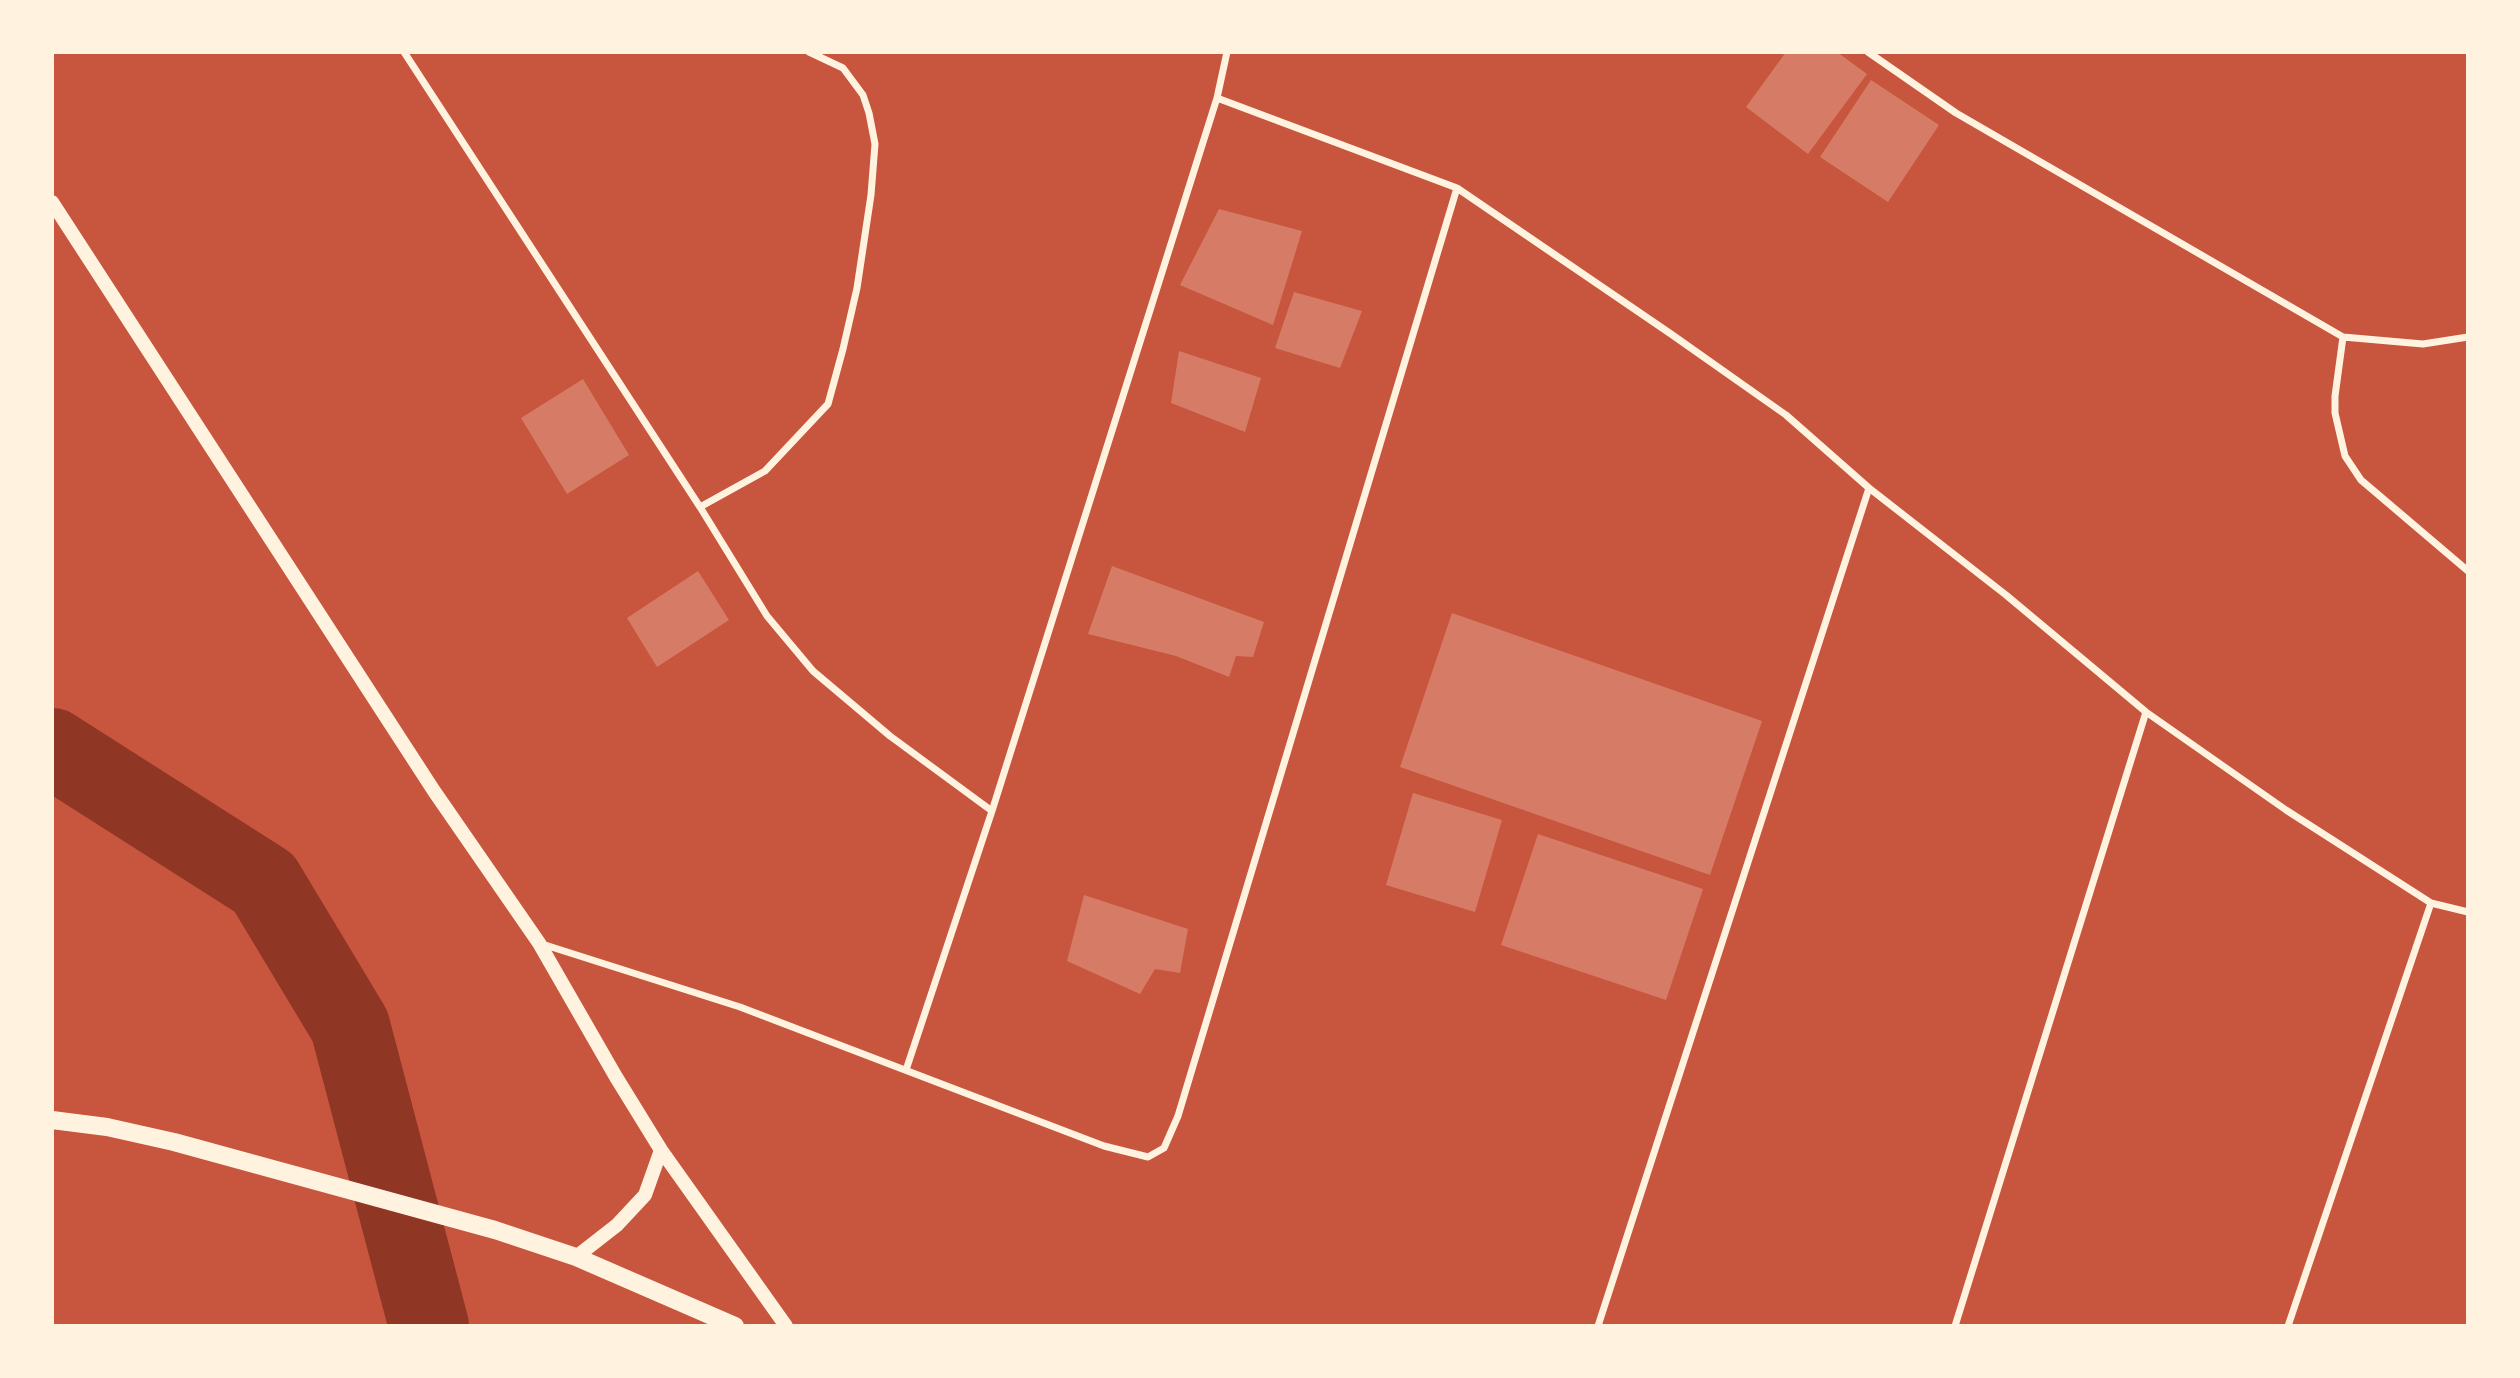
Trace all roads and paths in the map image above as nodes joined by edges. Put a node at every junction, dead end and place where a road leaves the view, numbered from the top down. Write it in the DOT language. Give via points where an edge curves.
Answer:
graph roads {
  1 [pos="404,52"];
  2 [pos="809,52"];
  3 [pos="1227,52"];
  4 [pos="1868,52"];
  5 [pos="1217,98"];
  6 [pos="1457,188"];
  7 [pos="52,201"];
  8 [pos="2343,337"];
  9 [pos="2468,337"];
  10 [pos="1869,488"];
  11 [pos="699,507"];
  12 [pos="2468,571"];
  13 [pos="2146,712"];
  14 [pos="992,811"];
  15 [pos="2431,903"];
  16 [pos="2468,912"];
  17 [pos="539,943"];
  18 [pos="906,1070"];
  19 [pos="52,1120"];
  20 [pos="661,1150"];
  21 [pos="576,1257"];
  22 [pos="736,1325"];
  23 [pos="786,1325"];
  24 [pos="1598,1325"];
  25 [pos="1955,1325"];
  26 [pos="2288,1325"];
  1 -- 11 [label="street"];
  2 -- 11 [label="street" via="843,68 863,95 875,144 857,288 843,349 828,404 765,471"];
  3 -- 5 [label="street"];
  4 -- 8 [label="street" via="1956,113"];
  5 -- 6 [label="street"];
  5 -- 14 [label="street"];
  6 -- 10 [label="street" via="1786,415"];
  6 -- 18 [label="street" via="1170,1139 1157,1153 1137,1156"];
  7 -- 17 [label="main road" via="434,791"];
  8 -- 9 [label="street" via="2423,344"];
  8 -- 12 [label="street" via="2335,413 2345,456 2361,480"];
  10 -- 13 [label="street"];
  10 -- 24 [label="street"];
  11 -- 14 [label="street" via="767,616 813,671 890,736"];
  13 -- 15 [label="street"];
  13 -- 25 [label="street"];
  14 -- 18 [label="street"];
  15 -- 16 [label="street"];
  15 -- 26 [label="street"];
  17 -- 18 [label="street" via="740,1007"];
  17 -- 20 [label="main road"];
  19 -- 21 [label="main road" via="174,1142 495,1230"];
  20 -- 21 [label="main road" via="645,1195 617,1225"];
  20 -- 23 [label="main road"];
  21 -- 22 [label="main road"];
}
